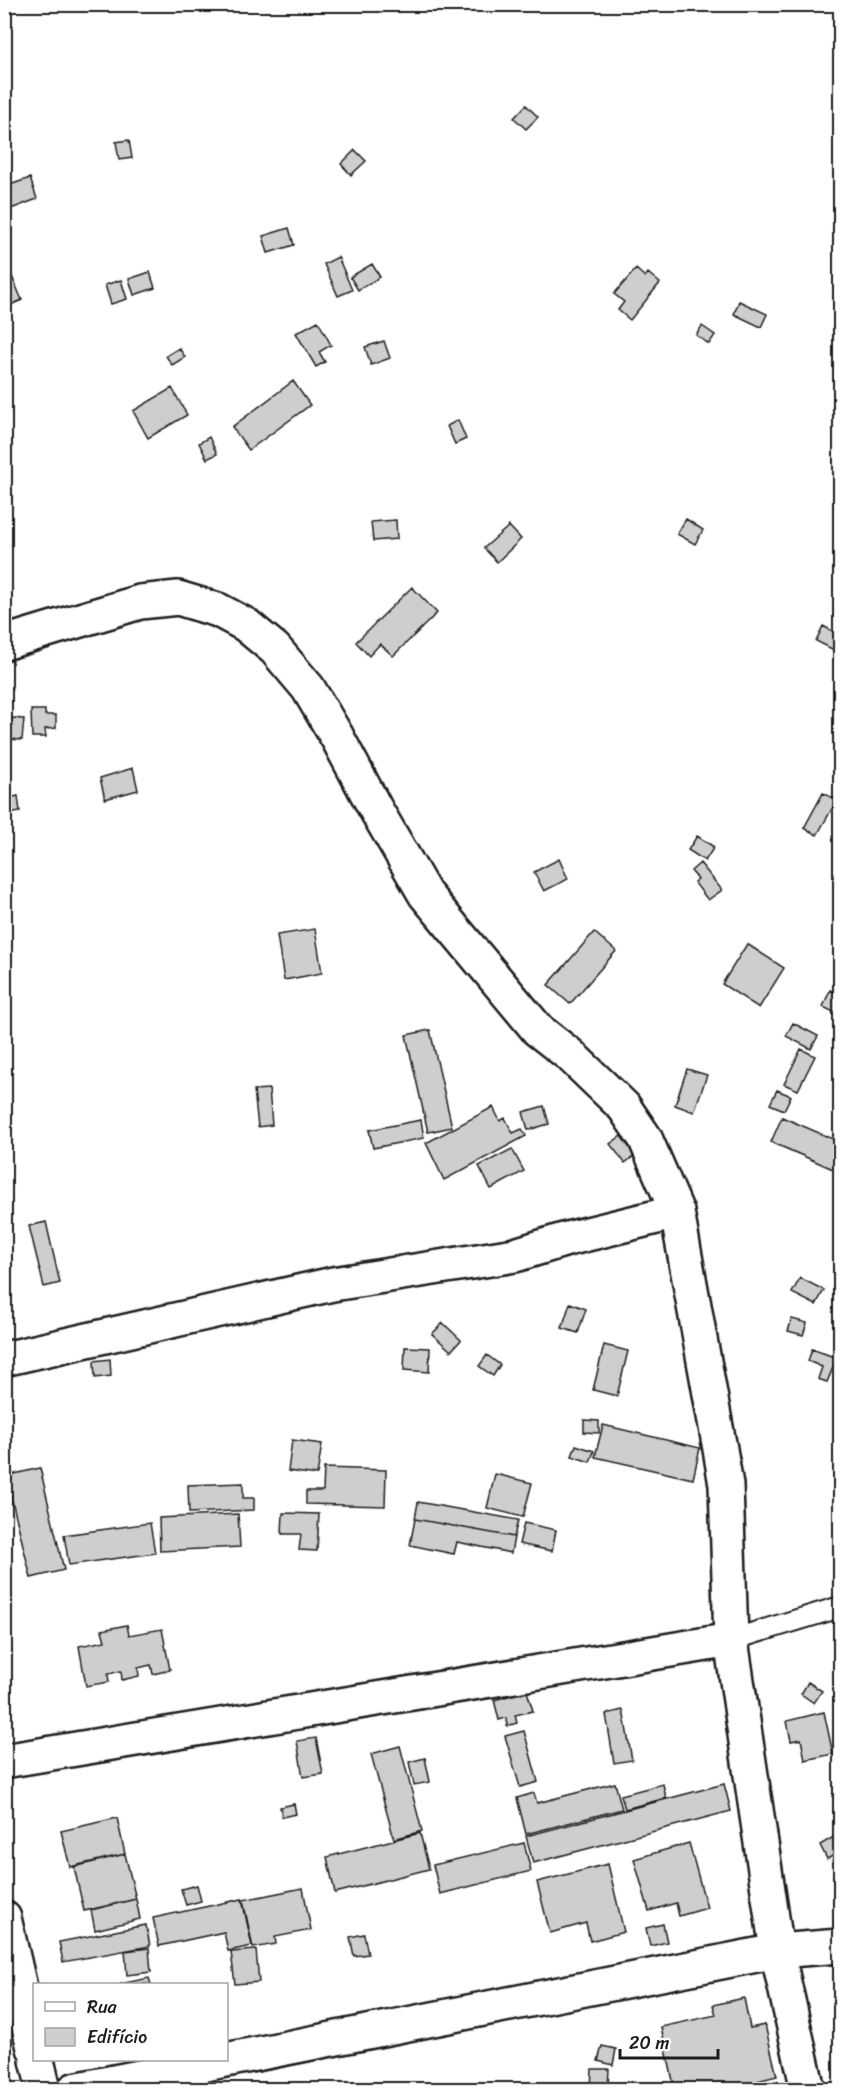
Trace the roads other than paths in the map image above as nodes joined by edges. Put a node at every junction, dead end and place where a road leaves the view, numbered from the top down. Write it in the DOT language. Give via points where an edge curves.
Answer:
graph roads {
  1 [pos="4,643"];
  2 [pos="677,1212"];
  3 [pos="4,1359"];
  4 [pos="840,1607"];
  5 [pos="731,1640"];
  6 [pos="4,1761"];
  7 [pos="4,1918"];
  8 [pos="840,1946"];
  9 [pos="777,1951"];
  10 [pos="33,2044"];
  11 [pos="228,2060"];
  12 [pos="37,2061"];
  13 [pos="221,2061"];
  14 [pos="44,2090"];
  15 [pos="74,2090"];
  16 [pos="808,2090"];
  1 -- 2 [label="street" via="140,602 178,598 218,610 261,637 308,688 425,894 538,1030 624,1107 645,1138"];
  2 -- 3 [label="street" via="515,1255 333,1284"];
  2 -- 5 [label="street" via="726,1485"];
  4 -- 5 [label="lane"];
  5 -- 6 [label="street"];
  5 -- 9 [label="street"];
  7 -- 10 [label="street"];
  8 -- 9 [label="street"];
  9 -- 11 [label="street"];
  9 -- 16 [label="street"];
  12 -- 14 [label="street"];
  13 -- 15 [label="street"];
}
